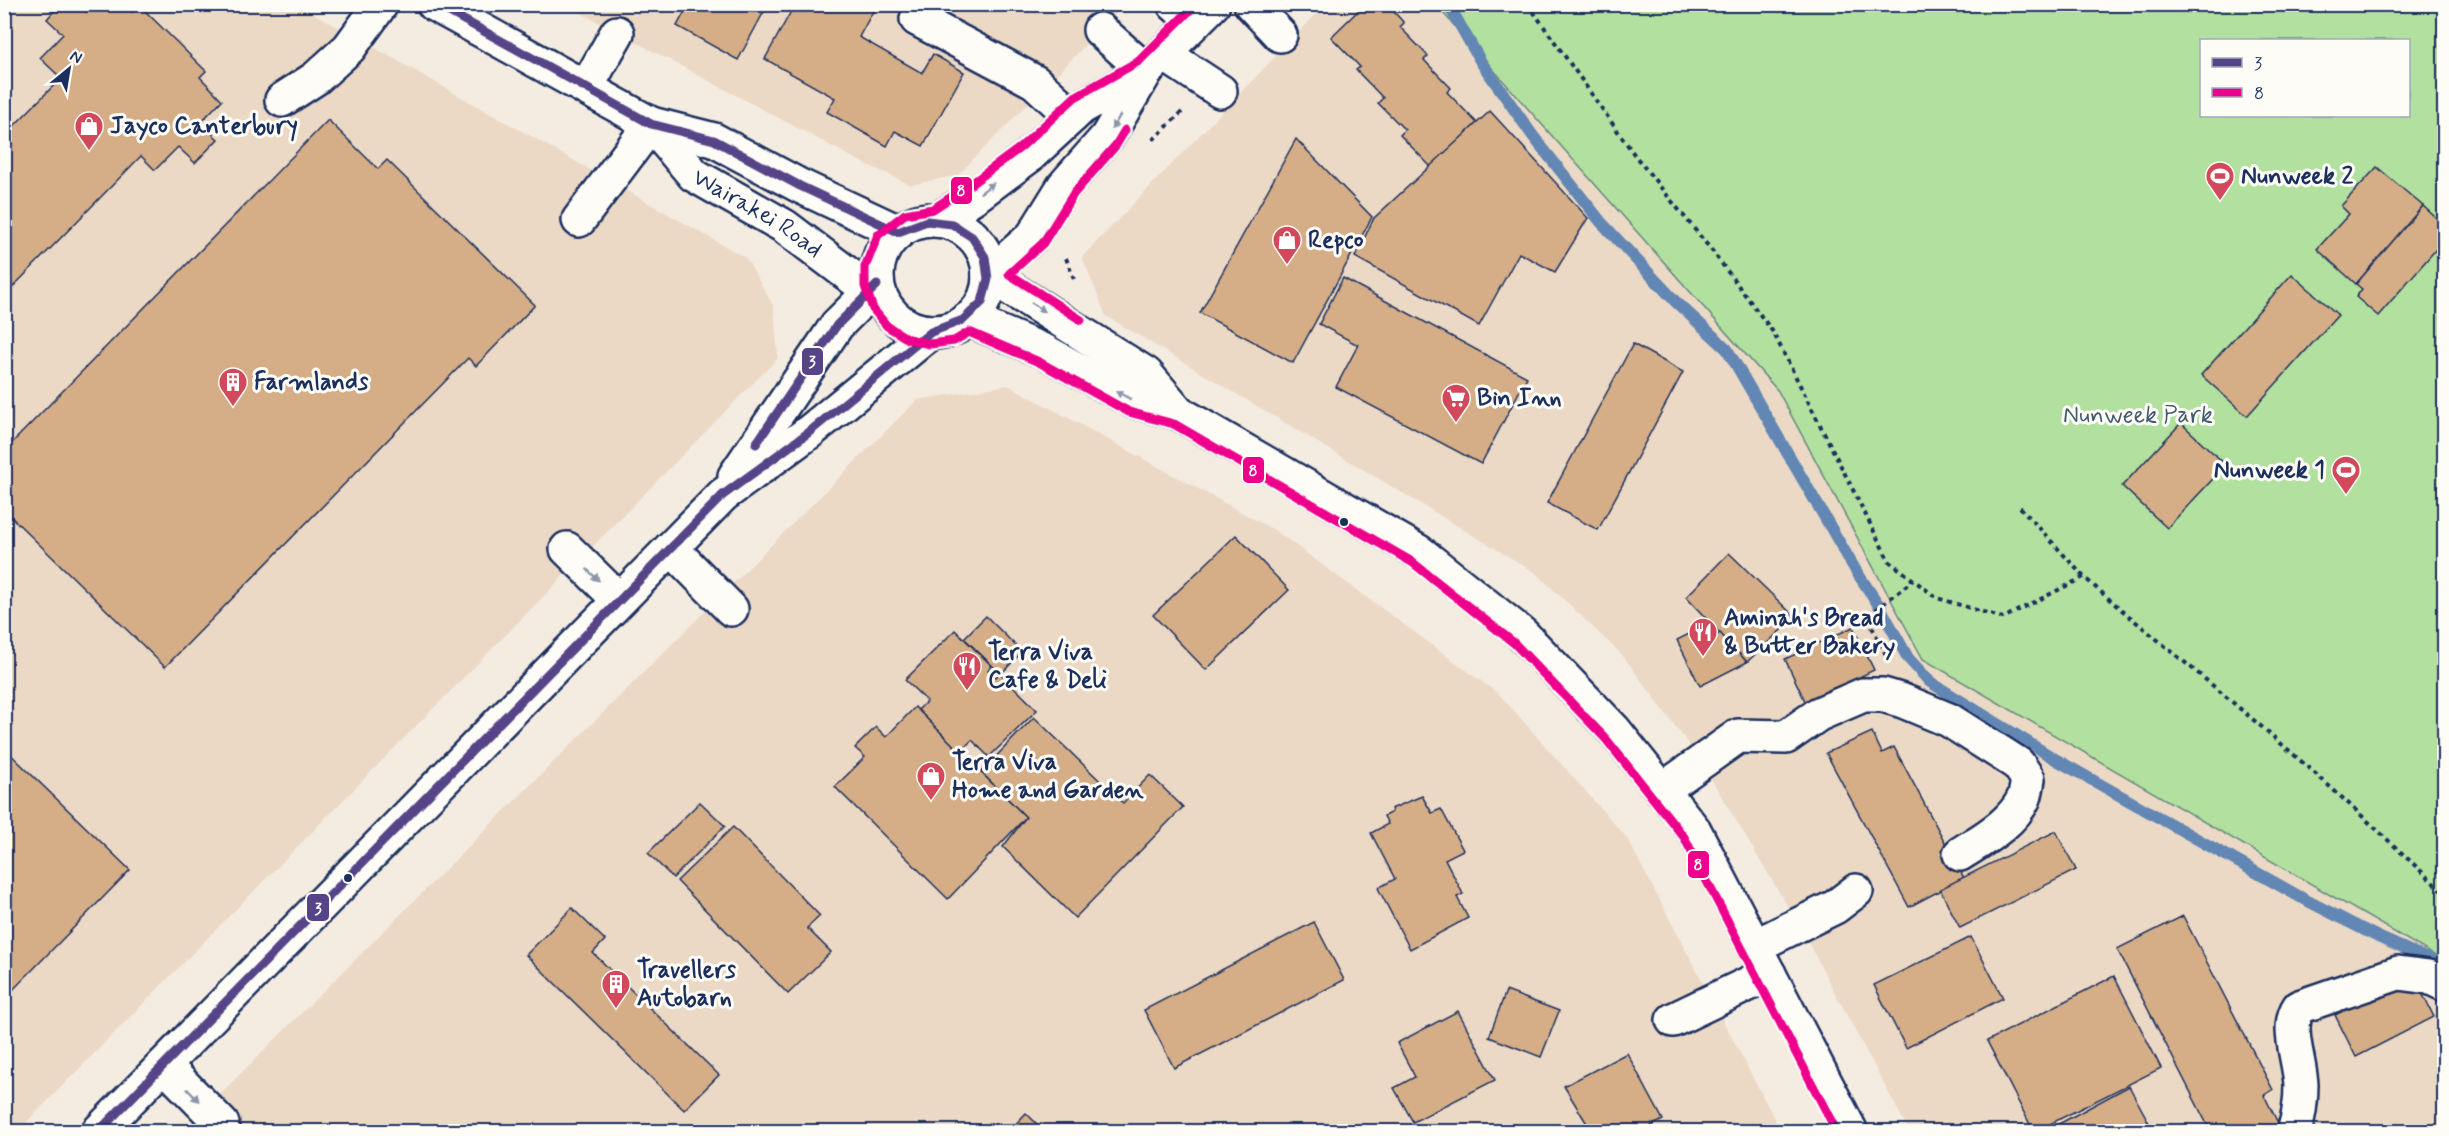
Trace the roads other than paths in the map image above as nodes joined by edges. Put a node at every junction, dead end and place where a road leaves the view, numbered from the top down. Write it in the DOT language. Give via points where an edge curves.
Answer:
graph roads {
  1 [pos="381,4"];
  2 [pos="434,4"];
  3 [pos="1251,4"];
  4 [pos="1194,10"];
  5 [pos="917,19"];
  6 [pos="1100,30"];
  7 [pos="617,33"];
  8 [pos="1280,34"];
  9 [pos="1155,62"];
  10 [pos="586,88"];
  11 [pos="1215,88"];
  12 [pos="282,100"];
  13 [pos="1072,116"];
  14 [pos="651,124"];
  15 [pos="579,220"];
  16 [pos="938,220"];
  17 [pos="898,232"];
  18 [pos="989,275"];
  19 [pos="877,285"];
  20 [pos="968,319"];
  21 [pos="931,332"];
  22 [pos="1179,413"];
  23 [pos="723,495"];
  24 [pos="671,548"];
  25 [pos="567,549"];
  26 [pos="619,600"];
  27 [pos="731,609"];
  28 [pos="1662,790"];
  29 [pos="1960,854"];
  30 [pos="1856,891"];
  31 [pos="1762,960"];
  32 [pos="2445,984"];
  33 [pos="1673,1020"];
  34 [pos="164,1065"];
  35 [pos="222,1124"];
  36 [pos="98,1131"];
  37 [pos="1851,1131"];
  38 [pos="2294,1131"];
  1 -- 12 [label="street" via="349,48 316,78"];
  2 -- 10 [label="street, Wairakei Road"];
  3 -- 8 [label="street"];
  4 -- 9 [label="street"];
  5 -- 13 [label="street" via="1035,82"];
  6 -- 9 [label="street"];
  7 -- 10 [label="street"];
  9 -- 11 [label="street"];
  9 -- 13 [label="street"];
  9 -- 18 [label="street, one-way" via="1107,137 1064,186 1033,236"];
  10 -- 14 [label="street, Wairakei Road"];
  16 -- 13 [label="street, one-way" via="1029,156"];
  14 -- 15 [label="street"];
  14 -- 17 [label="street, Wairakei Road" via="714,140 810,192"];
  14 -- 19 [label="street, Wairakei Road" via="694,175 784,226 857,280"];
  16 -- 17 [label="street" via="910,225"];
  16 -- 18 [label="street" via="968,233 979,245"];
  17 -- 19 [label="street" via="880,256"];
  18 -- 20 [label="street" via="987,291"];
  18 -- 22 [label="street, one-way" via="1146,374"];
  19 -- 21 [label="street" via="896,318 912,328"];
  19 -- 23 [label="street" via="837,325"];
  20 -- 21 [label="street" via="951,329"];
  22 -- 20 [label="street, one-way" via="1134,401 1044,351"];
  21 -- 23 [label="street" via="808,433"];
  22 -- 28 [label="street" via="1419,552 1522,634 1615,731"];
  23 -- 24 [label="street"];
  24 -- 26 [label="street"];
  24 -- 27 [label="street"];
  25 -- 26 [label="street, one-way"];
  26 -- 34 [label="street"];
  28 -- 29 [label="street" via="1738,736 1786,737 1819,714 1863,695 1883,695 1950,720 2018,764 2028,779 2024,798 2012,815"];
  28 -- 31 [label="street" via="1694,830"];
  30 -- 31 [label="street"];
  31 -- 33 [label="street"];
  31 -- 37 [label="street"];
  32 -- 38 [label="street" via="2429,977 2398,973 2299,1007 2291,1027 2301,1084 2300,1114"];
  34 -- 35 [label="street, one-way"];
  34 -- 36 [label="street"];
}
